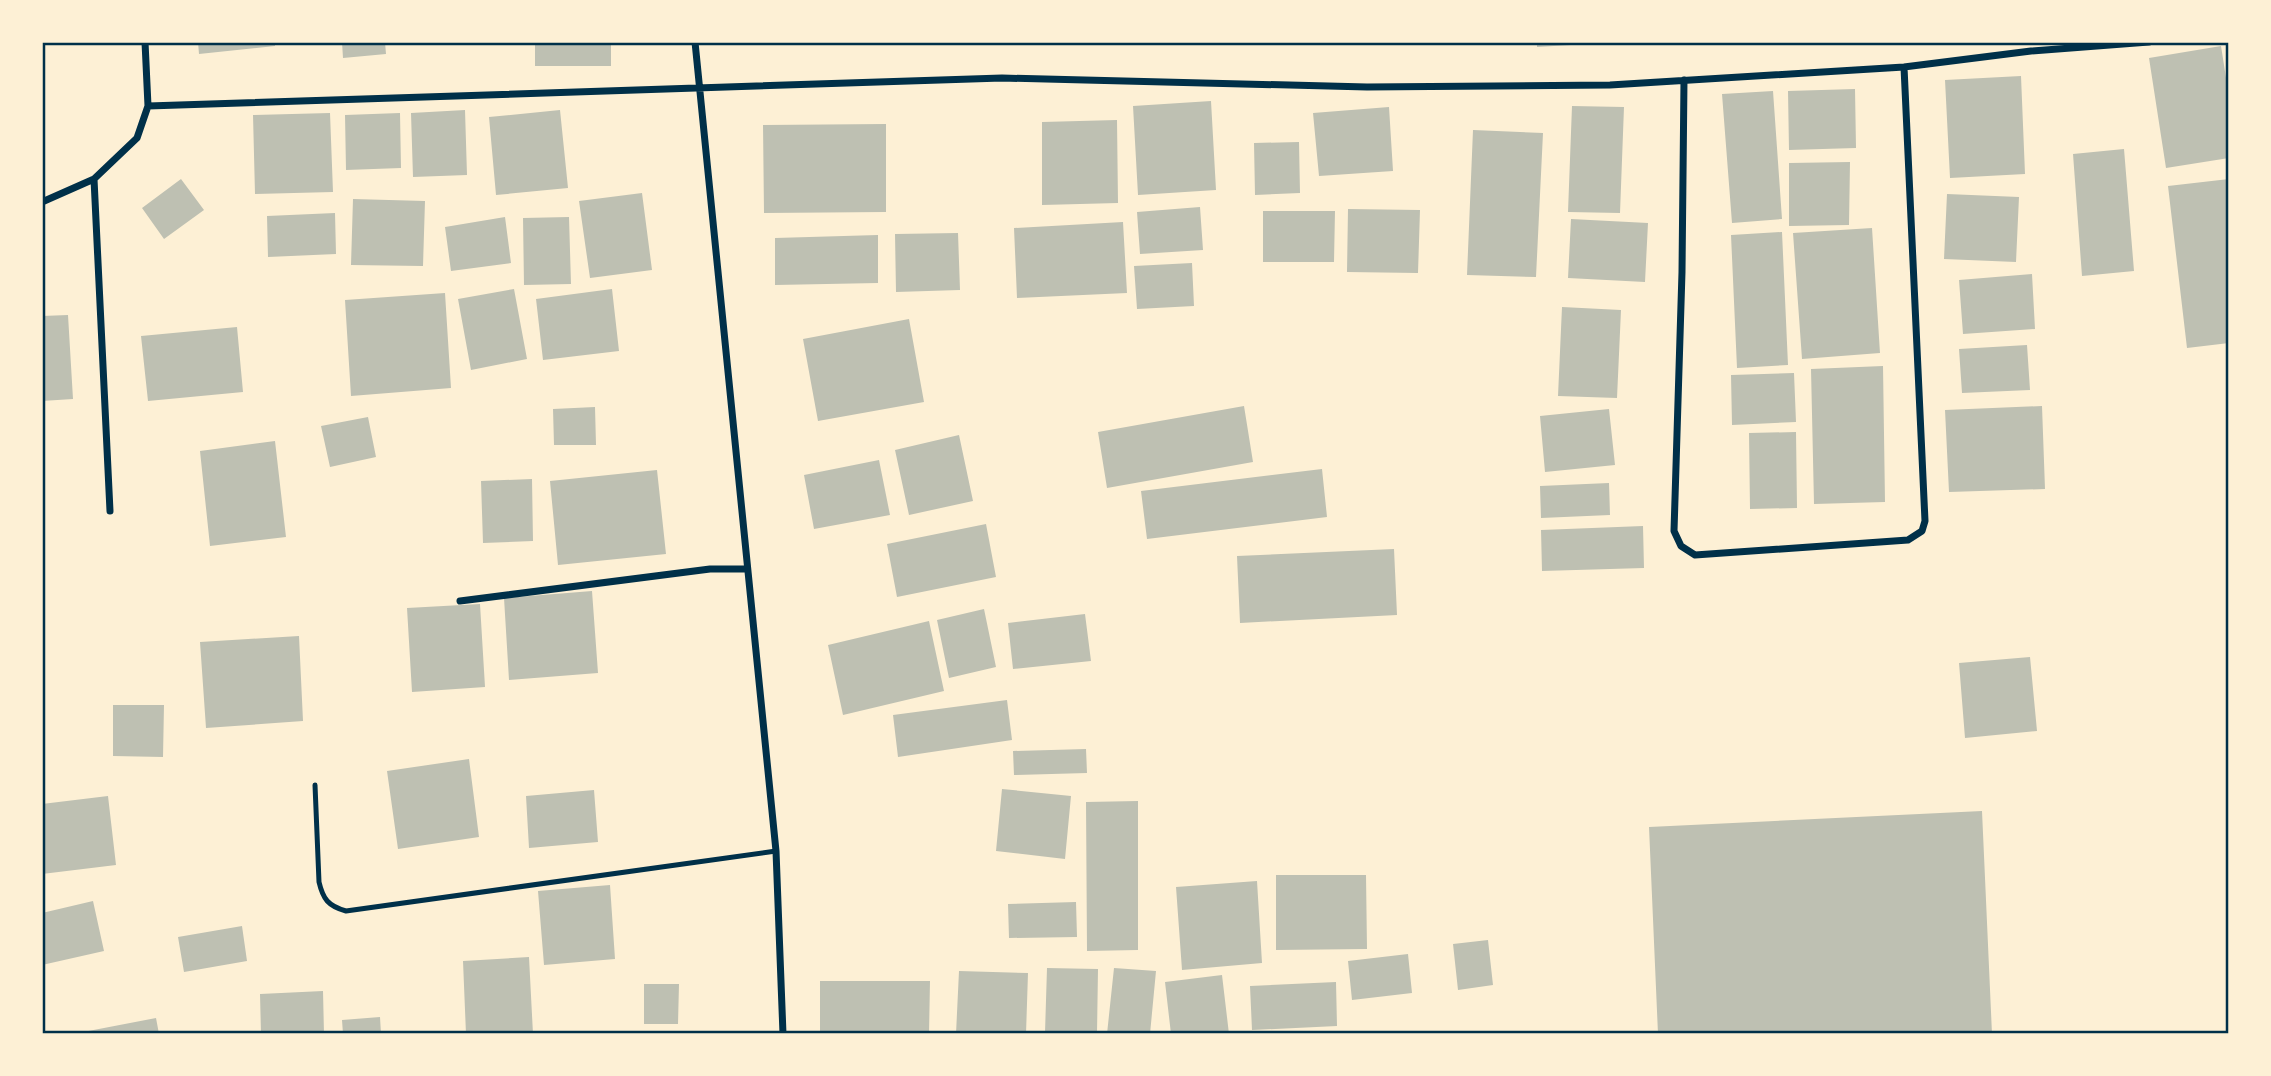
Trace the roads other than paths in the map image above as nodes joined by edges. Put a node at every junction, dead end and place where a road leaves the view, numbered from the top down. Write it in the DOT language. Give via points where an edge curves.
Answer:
graph roads {
  1 [pos="145,42"];
  2 [pos="695,42"];
  3 [pos="2032,42"];
  4 [pos="2149,42"];
  5 [pos="2031,51"];
  6 [pos="1904,67"];
  7 [pos="1684,80"];
  8 [pos="700,88"];
  9 [pos="148,106"];
  10 [pos="94,179"];
  11 [pos="42,202"];
  12 [pos="110,511"];
  13 [pos="747,569"];
  14 [pos="460,601"];
  15 [pos="315,785"];
  16 [pos="776,851"];
  17 [pos="783,1034"];
  1 -- 9 [label="street"];
  2 -- 8 [label="street"];
  3 -- 5 [label="street"];
  4 -- 5 [label="street"];
  5 -- 6 [label="street"];
  6 -- 7 [label="street"];
  6 -- 7 [label="street" via="1922,531 1908,540 1695,555 1681,546 1674,531"];
  7 -- 8 [label="street" via="1367,87 1002,78"];
  8 -- 9 [label="street"];
  8 -- 13 [label="street"];
  9 -- 10 [label="street" via="136,138"];
  10 -- 11 [label="street"];
  10 -- 12 [label="street"];
  13 -- 14 [label="street" via="710,569"];
  13 -- 16 [label="street"];
  15 -- 16 [label="lane" via="320,889 331,906 346,911"];
  16 -- 17 [label="street"];
}
